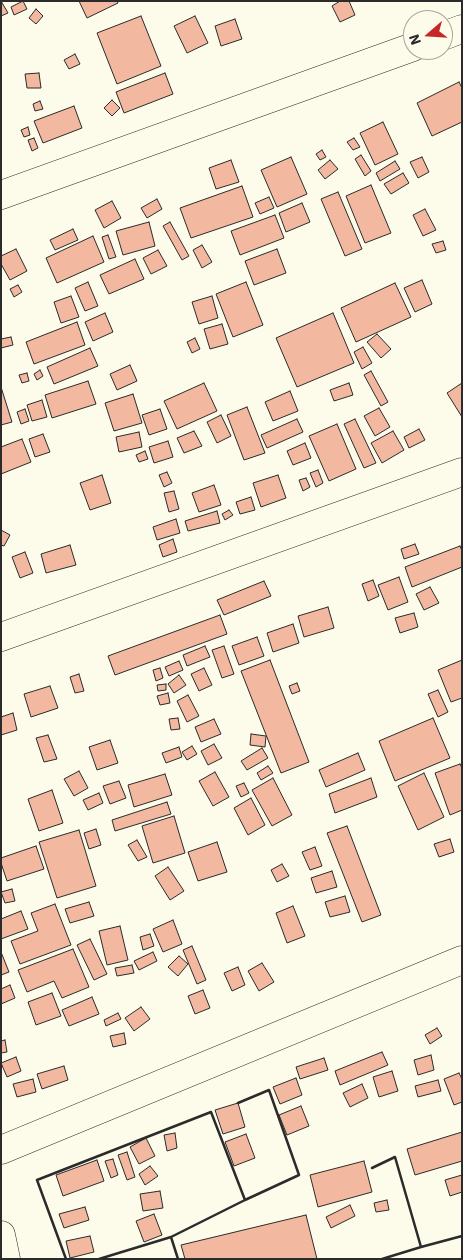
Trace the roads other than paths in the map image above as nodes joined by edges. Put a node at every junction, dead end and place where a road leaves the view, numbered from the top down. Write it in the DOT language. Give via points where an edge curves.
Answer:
graph roads {
  1 [pos="403,51"];
  2 [pos="1,195"];
  3 [pos="462,472"];
  4 [pos="1,637"];
  5 [pos="462,960"];
  6 [pos="1,1150"];
  7 [pos="1,1235"];
  8 [pos="6,1259"];
  1 -- 2 [label="street"];
  3 -- 4 [label="street"];
  5 -- 6 [label="street"];
  7 -- 8 [label="street"];
}
